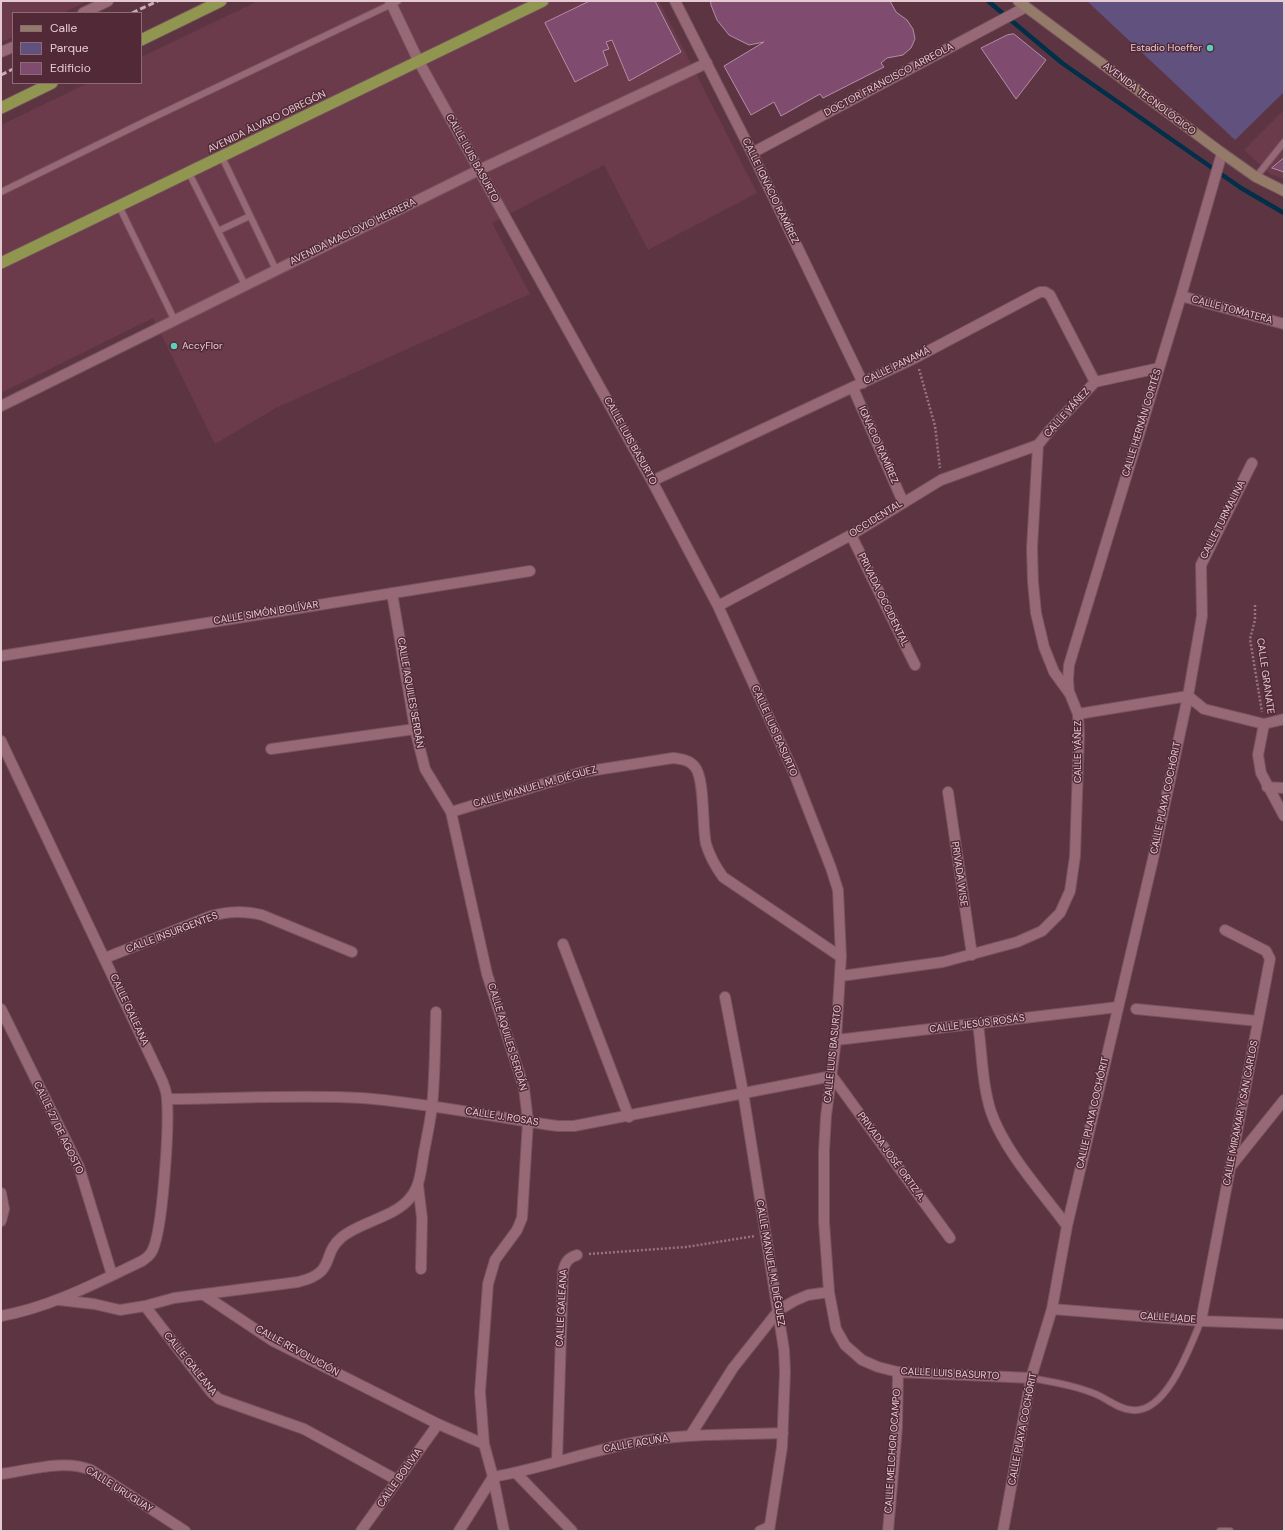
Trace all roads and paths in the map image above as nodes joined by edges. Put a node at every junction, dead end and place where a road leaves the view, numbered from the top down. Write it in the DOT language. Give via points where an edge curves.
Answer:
graph roads {
  1 [pos="108,1"];
  2 [pos="221,1"];
  3 [pos="543,1"];
  4 [pos="675,1"];
  5 [pos="393,2"];
  6 [pos="1022,4"];
  7 [pos="85,12"];
  8 [pos="142,40"];
  9 [pos="12,47"];
  10 [pos="1,52"];
  11 [pos="420,62"];
  12 [pos="707,63"];
  13 [pos="50,84"];
  14 [pos="1,108"];
  15 [pos="1284,142"];
  16 [pos="752,153"];
  17 [pos="1222,153"];
  18 [pos="222,157"];
  19 [pos="479,170"];
  20 [pos="189,173"];
  21 [pos="1256,177"];
  22 [pos="1284,191"];
  23 [pos="1,192"];
  24 [pos="119,206"];
  25 [pos="250,216"];
  26 [pos="218,231"];
  27 [pos="1,263"];
  28 [pos="276,270"];
  29 [pos="245,284"];
  30 [pos="1181,296"];
  31 [pos="174,319"];
  32 [pos="1284,324"];
  33 [pos="915,358"];
  34 [pos="1159,368"];
  35 [pos="1095,382"];
  36 [pos="863,383"];
  37 [pos="853,388"];
  38 [pos="1,406"];
  39 [pos="1038,445"];
  40 [pos="1252,463"];
  41 [pos="941,480"];
  42 [pos="652,481"];
  43 [pos="903,502"];
  44 [pos="851,535"];
  45 [pos="530,571"];
  46 [pos="392,593"];
  47 [pos="718,606"];
  48 [pos="1255,606"];
  49 [pos="1,656"];
  50 [pos="915,665"];
  51 [pos="1070,694"];
  52 [pos="1188,696"];
  53 [pos="1078,714"];
  54 [pos="1284,719"];
  55 [pos="1264,724"];
  56 [pos="415,729"];
  57 [pos="1,741"];
  58 [pos="271,749"];
  59 [pos="1267,787"];
  60 [pos="1284,788"];
  61 [pos="948,792"];
  62 [pos="451,812"];
  63 [pos="1284,816"];
  64 [pos="1225,930"];
  65 [pos="563,944"];
  66 [pos="352,952"];
  67 [pos="972,955"];
  68 [pos="841,957"];
  69 [pos="105,958"];
  70 [pos="841,976"];
  71 [pos="724,997"];
  72 [pos="1118,1007"];
  73 [pos="1,1009"];
  74 [pos="1136,1009"];
  75 [pos="436,1012"];
  76 [pos="1258,1021"];
  77 [pos="978,1024"];
  78 [pos="836,1040"];
  79 [pos="832,1076"];
  80 [pos="743,1092"];
  81 [pos="167,1099"];
  82 [pos="1284,1100"];
  83 [pos="432,1107"];
  84 [pos="629,1116"];
  85 [pos="528,1122"];
  86 [pos="1230,1168"];
  87 [pos="418,1185"];
  88 [pos="1,1193"];
  89 [pos="1,1221"];
  90 [pos="1067,1226"];
  91 [pos="765,1234"];
  92 [pos="950,1238"];
  93 [pos="577,1255"];
  94 [pos="421,1269"];
  95 [pos="112,1275"];
  96 [pos="829,1292"];
  97 [pos="204,1295"];
  98 [pos="58,1300"];
  99 [pos="145,1306"];
  100 [pos="1052,1309"];
  101 [pos="779,1310"];
  102 [pos="1,1316"];
  103 [pos="1201,1321"];
  104 [pos="1284,1324"];
  105 [pos="898,1372"];
  106 [pos="1031,1378"];
  107 [pos="438,1424"];
  108 [pos="783,1433"];
  109 [pos="690,1436"];
  110 [pos="484,1444"];
  111 [pos="557,1461"];
  112 [pos="516,1473"];
  113 [pos="1,1474"];
  114 [pos="493,1478"];
  115 [pos="397,1480"];
  116 [pos="172,1528"];
  117 [pos="766,1530"];
  118 [pos="185,1531"];
  119 [pos="361,1531"];
  120 [pos="458,1531"];
  121 [pos="504,1531"];
  122 [pos="572,1531"];
  123 [pos="888,1531"];
  124 [pos="1004,1531"];
  125 [pos="1220,1531"];
  126 [pos="1230,1531"];
  1 -- 7 [label="street"];
  2 -- 8 [label="highway"];
  3 -- 11 [label="highway, AVENIDA ÁLVARO OBREGÓN"];
  4 -- 12 [label="street, CALLE IGNACIO RAMÍREZ"];
  5 -- 11 [label="street, CALLE LUIS BASURTO"];
  5 -- 23 [label="lane"];
  6 -- 16 [label="street, DOCTOR FRANCISCO ARREOLA"];
  6 -- 17 [label="main road, AVENIDA TECNOLÓGICO"];
  9 -- 10 [label="street"];
  11 -- 18 [label="highway, AVENIDA ÁLVARO OBREGÓN"];
  11 -- 19 [label="street, CALLE LUIS BASURTO"];
  12 -- 16 [label="street, CALLE IGNACIO RAMÍREZ"];
  12 -- 19 [label="street, AVENIDA MACLOVIO HERRERA" via="576,122"];
  13 -- 14 [label="highway"];
  15 -- 21 [label="lane"];
  16 -- 36 [label="street, CALLE IGNACIO RAMÍREZ"];
  17 -- 21 [label="main road, AVENIDA TECNOLÓGICO"];
  17 -- 30 [label="street, CALLE HERNÁN CORTÉS"];
  18 -- 20 [label="highway, AVENIDA ÁLVARO OBREGÓN"];
  18 -- 25 [label="lane"];
  19 -- 28 [label="street, AVENIDA MACLOVIO HERRERA"];
  19 -- 42 [label="street, CALLE LUIS BASURTO"];
  20 -- 24 [label="highway, AVENIDA ÁLVARO OBREGÓN"];
  20 -- 26 [label="lane"];
  21 -- 22 [label="main road, AVENIDA TECNOLÓGICO"];
  24 -- 27 [label="highway, AVENIDA ÁLVARO OBREGÓN"];
  24 -- 31 [label="lane"];
  25 -- 26 [label="lane"];
  25 -- 28 [label="lane"];
  26 -- 29 [label="lane"];
  28 -- 29 [label="street, AVENIDA MACLOVIO HERRERA"];
  29 -- 31 [label="street, AVENIDA MACLOVIO HERRERA"];
  30 -- 32 [label="street, CALLE TOMATERA"];
  30 -- 34 [label="street, CALLE HERNÁN CORTÉS"];
  31 -- 38 [label="street, AVENIDA MACLOVIO HERRERA"];
  33 -- 35 [label="street, CALLE PANAMÁ" via="1040,292 1045,292 1050,295"];
  33 -- 36 [label="street, CALLE PANAMÁ"];
  33 -- 41 [label="path" via="935,426"];
  34 -- 35 [label="street, CALLE YÁÑEZ"];
  34 -- 51 [label="street, CALLE HERNÁN CORTÉS" via="1069,665"];
  35 -- 39 [label="street, CALLE YÁÑEZ"];
  36 -- 37 [label="street, CALLE PANAMÁ"];
  37 -- 42 [label="street, CALLE PANAMÁ"];
  37 -- 43 [label="street, IGNACIO RAMÍREZ"];
  39 -- 41 [label="street, OCCIDENTAL"];
  39 -- 51 [label="street, CALLE YÁÑEZ" via="1032,548 1036,613 1044,647 1054,672"];
  40 -- 52 [label="street, CALLE TURMALINA" via="1201,565 1202,616"];
  41 -- 43 [label="street, OCCIDENTAL"];
  42 -- 47 [label="street, CALLE LUIS BASURTO"];
  43 -- 44 [label="street, OCCIDENTAL"];
  44 -- 47 [label="street, OCCIDENTAL"];
  44 -- 50 [label="street, PRIVADA OCCIDENTAL"];
  45 -- 46 [label="street, CALLE SIMÓN BOLÍVAR"];
  46 -- 49 [label="street, CALLE SIMÓN BOLÍVAR"];
  46 -- 56 [label="street, CALLE AQUILES SERDÁN"];
  47 -- 68 [label="street, CALLE LUIS BASURTO" via="794,773 831,868 838,890"];
  48 -- 55 [label="path, CALLE GRANATE" via="1255,620 1250,639"];
  51 -- 53 [label="street, CALLE YÁÑEZ"];
  52 -- 53 [label="street"];
  52 -- 55 [label="street" via="1204,709"];
  52 -- 72 [label="street, CALLE PLAYA COCHÓRIT"];
  53 -- 67 [label="street, CALLE YÁÑEZ" via="1075,856 1070,891 1060,913 1042,932"];
  54 -- 55 [label="street"];
  55 -- 59 [label="street" via="1258,755"];
  56 -- 58 [label="street"];
  56 -- 62 [label="street, CALLE AQUILES SERDÁN" via="425,769"];
  57 -- 69 [label="street, CALLE GALEANA"];
  59 -- 60 [label="street"];
  59 -- 63 [label="street"];
  61 -- 67 [label="street, PRIVADA WISE"];
  62 -- 68 [label="street, CALLE MANUEL M. DIÉGUEZ" via="583,772 673,758 686,760 696,768 700,780 706,843 713,863 723,877"];
  62 -- 85 [label="street, CALLE AQUILES SERDÁN" via="487,974 524,1088"];
  64 -- 76 [label="street, CALLE MIRAMAR Y SAN CARLOS" via="1269,954"];
  65 -- 84 [label="street"];
  66 -- 69 [label="street, CALLE INSURGENTES" via="247,911 211,916"];
  67 -- 70 [label="street, CALLE YÁÑEZ"];
  68 -- 70 [label="street, CALLE LUIS BASURTO"];
  69 -- 81 [label="street, CALLE GALEANA" via="159,1074"];
  70 -- 78 [label="street, CALLE LUIS BASURTO"];
  71 -- 80 [label="street, CALLE MANUEL M. DIÉGUEZ"];
  72 -- 77 [label="street, CALLE JESÚS ROSAS"];
  72 -- 90 [label="street, CALLE PLAYA COCHÓRIT"];
  73 -- 95 [label="street, CALLE 27 DE AGOSTO" via="79,1167"];
  74 -- 76 [label="street"];
  75 -- 83 [label="street"];
  76 -- 86 [label="street, CALLE MIRAMAR Y SAN CARLOS"];
  77 -- 78 [label="street, CALLE JESÚS ROSAS"];
  77 -- 90 [label="street" via="987,1093 997,1127"];
  78 -- 79 [label="street, CALLE LUIS BASURTO"];
  79 -- 80 [label="street, CALLE J. ROSAS"];
  79 -- 92 [label="street, PRIVADA JOSÉ ORTIZ A."];
  79 -- 96 [label="street, CALLE LUIS BASURTO" via="826,1116 824,1182"];
  80 -- 84 [label="street, CALLE J. ROSAS"];
  80 -- 91 [label="street, CALLE MANUEL M. DIÉGUEZ"];
  81 -- 83 [label="street, CALLE J. ROSAS" via="317,1097 382,1100"];
  81 -- 95 [label="street, CALLE GALEANA" via="164,1184 155,1242 151,1254 142,1262"];
  82 -- 86 [label="street"];
  83 -- 85 [label="street, CALLE J. ROSAS"];
  83 -- 87 [label="street"];
  84 -- 85 [label="street, CALLE J. ROSAS" via="574,1126"];
  85 -- 110 [label="street, CALLE AQUILES SERDÁN" via="522,1218 495,1260 488,1284 480,1392"];
  86 -- 103 [label="street, CALLE MIRAMAR Y SAN CARLOS"];
  87 -- 94 [label="street" via="422,1218"];
  87 -- 97 [label="street" via="410,1199 381,1218 352,1229 341,1237 334,1245 328,1263 320,1273 310,1279"];
  88 -- 89 [label="street" via="4,1209"];
  90 -- 100 [label="street, CALLE PLAYA COCHÓRIT"];
  91 -- 93 [label="path" via="686,1247"];
  91 -- 101 [label="street, CALLE MANUEL M. DIÉGUEZ"];
  93 -- 111 [label="street, CALLE GALEANA" via="565,1263 563,1272"];
  95 -- 98 [label="street"];
  96 -- 101 [label="street" via="794,1301"];
  96 -- 105 [label="street, CALLE LUIS BASURTO" via="836,1329 845,1346 862,1360"];
  97 -- 99 [label="street" via="174,1298"];
  97 -- 107 [label="street, CALLE REVOLUCIÓN" via="273,1341"];
  98 -- 99 [label="street" via="120,1310"];
  98 -- 102 [label="street"];
  99 -- 115 [label="street, CALLE GALEANA" via="219,1399 311,1433"];
  100 -- 103 [label="street, CALLE JADE"];
  100 -- 106 [label="street, CALLE PLAYA COCHÓRIT"];
  101 -- 108 [label="street, CALLE MANUEL M. DIÉGUEZ" via="785,1365"];
  101 -- 109 [label="street" via="722,1385"];
  103 -- 104 [label="street, CALLE JADE"];
  103 -- 106 [label="lane" via="1173,1380 1161,1398 1143,1408 1123,1408 1080,1388"];
  105 -- 106 [label="street, CALLE LUIS BASURTO"];
  105 -- 123 [label="street, CALLE MELCHOR OCAMPO"];
  106 -- 124 [label="street, CALLE PLAYA COCHÓRIT"];
  107 -- 110 [label="street, CALLE REVOLUCIÓN"];
  107 -- 115 [label="street, CALLE BOLIVIA"];
  108 -- 109 [label="street, CALLE ACUÑA"];
  108 -- 117 [label="street, CALLE MANUEL M. DIÉGUEZ"];
  109 -- 111 [label="street, CALLE ACUÑA" via="631,1443"];
  110 -- 114 [label="street, CALLE AQUILES SERDÁN"];
  111 -- 112 [label="street, CALLE ACUÑA"];
  112 -- 114 [label="street, CALLE ACUÑA"];
  112 -- 122 [label="street"];
  113 -- 116 [label="street, CALLE URUGUAY" via="67,1465 79,1466 91,1470"];
  114 -- 120 [label="street"];
  114 -- 121 [label="street, CALLE AQUILES SERDÁN"];
  115 -- 119 [label="street, CALLE BOLIVIA"];
  116 -- 118 [label="street, CALLE URUGUAY"];
  125 -- 126 [label="lane"];
}
